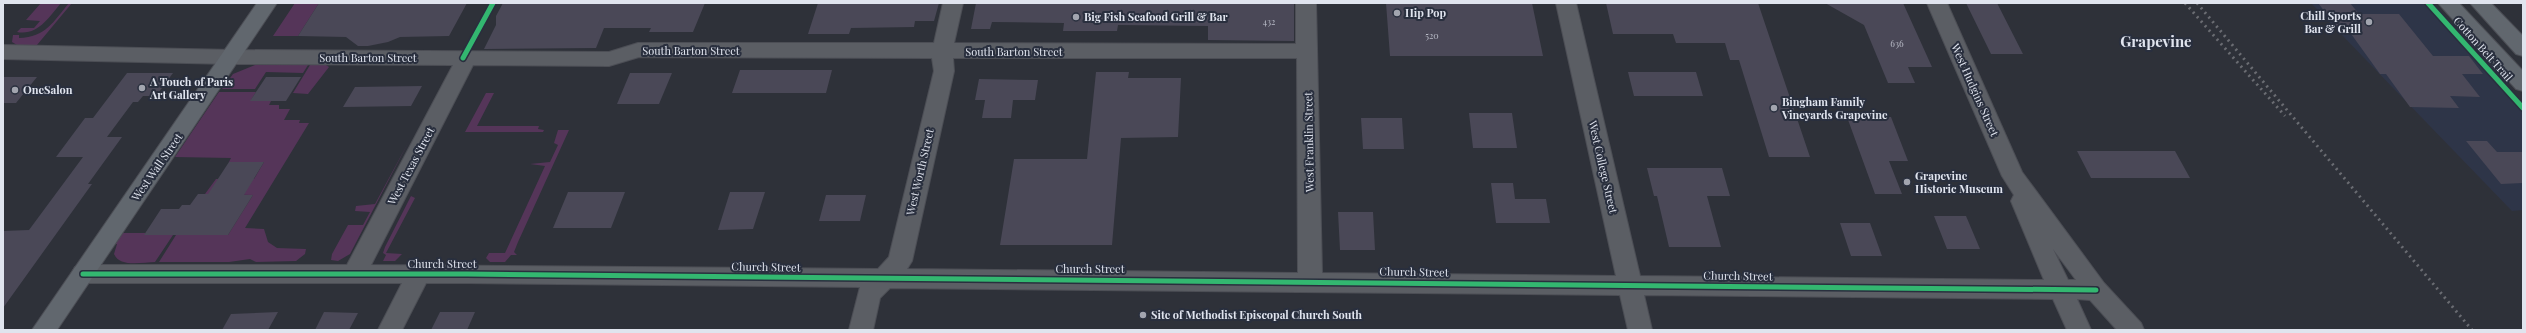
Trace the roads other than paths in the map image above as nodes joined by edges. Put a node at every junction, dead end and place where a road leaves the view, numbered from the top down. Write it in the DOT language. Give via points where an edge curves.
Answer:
graph roads {
  1 [pos="267,3"];
  2 [pos="952,3"];
  3 [pos="1306,3"];
  4 [pos="1566,3"];
  5 [pos="1937,3"];
  6 [pos="2448,3"];
  7 [pos="2480,3"];
  8 [pos="2523,49"];
  9 [pos="1307,51"];
  10 [pos="3,52"];
  11 [pos="942,52"];
  12 [pos="232,57"];
  13 [pos="467,58"];
  14 [pos="2523,84"];
  15 [pos="2013,176"];
  16 [pos="83,274"];
  17 [pos="354,274"];
  18 [pos="419,274"];
  19 [pos="886,278"];
  20 [pos="1310,281"];
  21 [pos="1630,285"];
  22 [pos="2060,290"];
  23 [pos="2096,290"];
  24 [pos="44,330"];
  25 [pos="390,330"];
  26 [pos="860,330"];
  27 [pos="1640,330"];
  28 [pos="2079,330"];
  29 [pos="2132,330"];
  1 -- 12 [label="street, West Wall Street"];
  2 -- 11 [label="street, West Worth Street"];
  3 -- 9 [label="street, West Franklin Street"];
  4 -- 21 [label="street, West College Street"];
  5 -- 15 [label="street, West Hudgins Street"];
  6 -- 14 [label="street"];
  7 -- 8 [label="street"];
  9 -- 11 [label="street, South Barton Street"];
  9 -- 20 [label="street, West Franklin Street"];
  10 -- 12 [label="street, South Barton Street"];
  11 -- 13 [label="street, South Barton Street" via="638,50 609,59"];
  11 -- 19 [label="street, West Worth Street" via="944,71 900,261"];
  12 -- 13 [label="street, South Barton Street"];
  12 -- 16 [label="street, West Wall Street"];
  13 -- 17 [label="street, West Texas Street"];
  15 -- 22 [label="street, West Hudgins Street"];
  15 -- 23 [label="street, West Hudgins Street"];
  16 -- 17 [label="street, Church Street"];
  16 -- 24 [label="street, West Wall Street"];
  17 -- 18 [label="street, Church Street"];
  18 -- 19 [label="street, Church Street"];
  18 -- 25 [label="street"];
  19 -- 20 [label="street, Church Street"];
  19 -- 26 [label="street, West Worth Street" via="869,294"];
  20 -- 21 [label="street, Church Street"];
  21 -- 22 [label="street, Church Street"];
  21 -- 27 [label="street, West College Street"];
  22 -- 23 [label="street, Church Street"];
  22 -- 28 [label="street, West Hudgins Street"];
  23 -- 29 [label="street, West Hudgins Street"];
}
